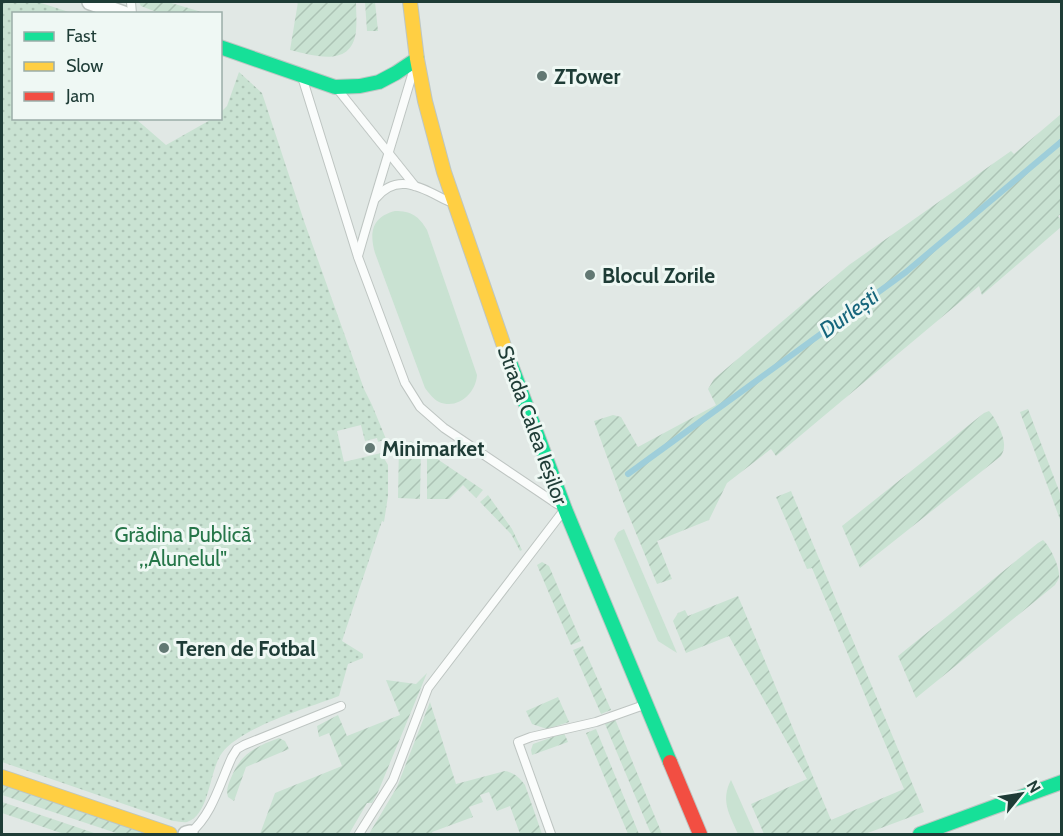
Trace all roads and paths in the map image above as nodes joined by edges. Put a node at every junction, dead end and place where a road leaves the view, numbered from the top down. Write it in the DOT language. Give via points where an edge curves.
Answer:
graph roads {
  1 [pos="90,2"];
  2 [pos="410,2"];
  3 [pos="118,12"];
  4 [pos="222,48"];
  5 [pos="417,59"];
  6 [pos="302,75"];
  7 [pos="335,87"];
  8 [pos="389,153"];
  9 [pos="416,186"];
  10 [pos="373,201"];
  11 [pos="454,205"];
  12 [pos="358,257"];
  13 [pos="564,509"];
  14 [pos="646,704"];
  15 [pos="341,706"];
  16 [pos="2,777"];
  17 [pos="1062,782"];
  18 [pos="170,834"];
  19 [pos="188,834"];
  20 [pos="359,834"];
  21 [pos="551,834"];
  22 [pos="700,834"];
  23 [pos="920,834"];
  1 -- 3 [label="street"];
  2 -- 5 [label="main road, Strada Calea Ieșilor"];
  4 -- 6 [label="main road"];
  5 -- 7 [label="main road" via="379,82"];
  5 -- 8 [label="lane"];
  5 -- 11 [label="main road, Strada Calea Ieșilor"];
  6 -- 7 [label="main road"];
  6 -- 12 [label="lane"];
  7 -- 8 [label="lane"];
  8 -- 9 [label="lane"];
  8 -- 10 [label="lane"];
  9 -- 10 [label="lane" via="388,186"];
  9 -- 11 [label="lane"];
  10 -- 12 [label="lane"];
  11 -- 13 [label="main road, Strada Calea Ieșilor"];
  12 -- 13 [label="lane" via="405,383 420,407 444,428"];
  13 -- 14 [label="main road, Strada Calea Ieșilor"];
  13 -- 20 [label="lane" via="428,688 393,780"];
  14 -- 21 [label="lane" via="596,722 518,742"];
  14 -- 22 [label="main road, Strada Calea Ieșilor"];
  15 -- 19 [label="lane" via="237,749 207,813"];
  16 -- 18 [label="main road"];
  17 -- 23 [label="main road"];
}
